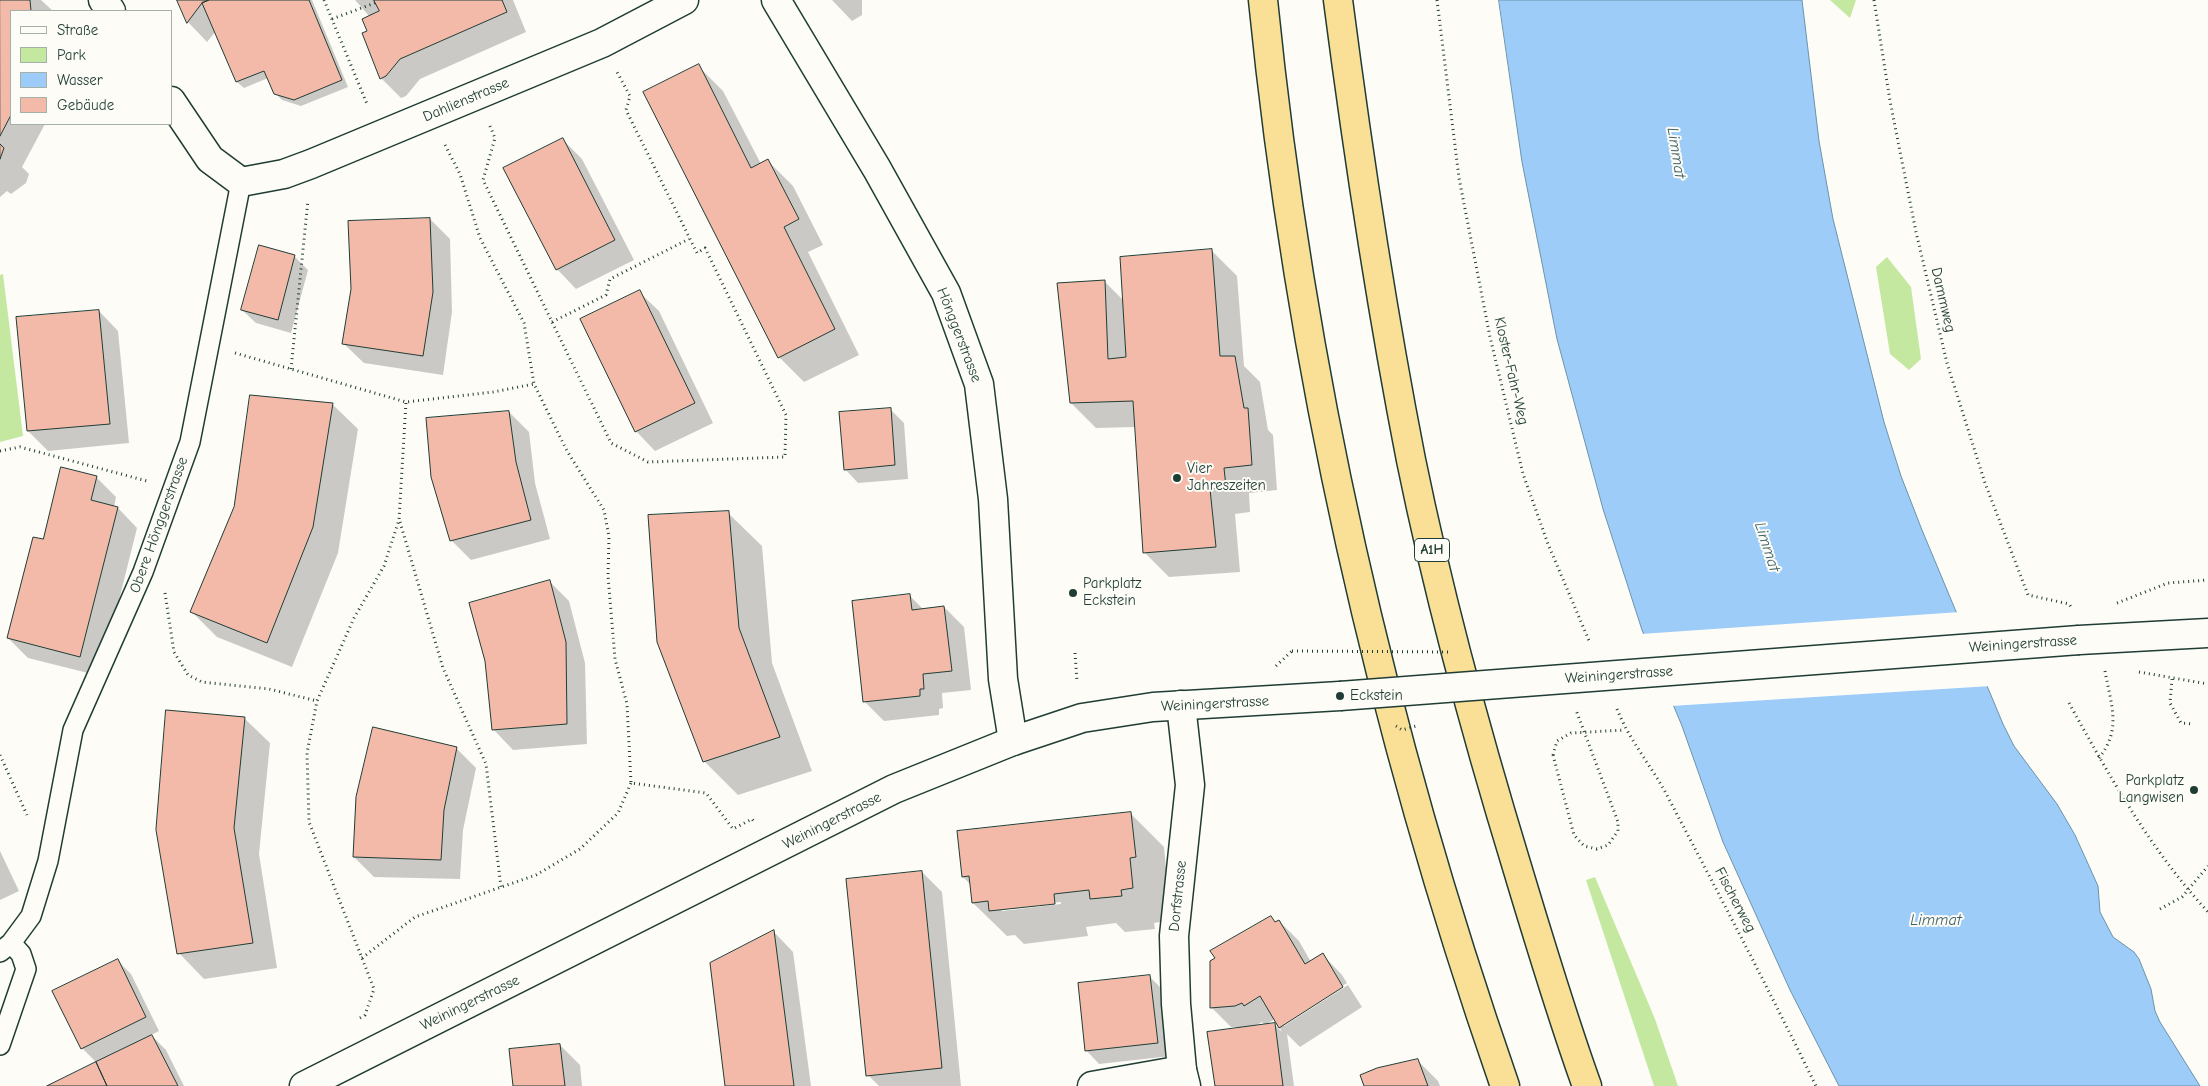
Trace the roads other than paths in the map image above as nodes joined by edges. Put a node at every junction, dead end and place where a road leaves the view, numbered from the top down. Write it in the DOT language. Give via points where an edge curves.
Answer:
graph roads {
  1 [pos="684,0"];
  2 [pos="776,0"];
  3 [pos="1263,0"];
  4 [pos="1338,0"];
  5 [pos="172,102"];
  6 [pos="241,182"];
  7 [pos="2208,634"];
  8 [pos="1181,705"];
  9 [pos="1012,741"];
  10 [pos="5,948"];
  11 [pos="0,1045"];
  12 [pos="1184,1078"];
  13 [pos="304,1086"];
  14 [pos="1092,1086"];
  15 [pos="1505,1086"];
  16 [pos="1587,1086"];
  1 -- 6 [label="main road, Dahlienstrasse" via="602,43 431,115 284,174"];
  2 -- 9 [label="main road, Hönggerstrasse" via="946,293 979,384 994,499 1003,679"];
  3 -- 15 [label="highway" via="1279,141 1308,326 1345,513 1412,790 1456,939"];
  4 -- 16 [label="highway, A1H" via="1359,165 1424,517 1474,720"];
  5 -- 6 [label="main road" via="210,159"];
  6 -- 10 [label="lane, Obere Hönggerstrasse" via="190,442 143,572 73,730 48,861 31,916"];
  7 -- 8 [label="main road, Weiningerstrasse, bridge" via="2079,640 1305,699"];
  8 -- 9 [label="main road, Weiningerstrasse" via="1082,718"];
  8 -- 12 [label="main road, Dorfstrasse" via="1190,785 1174,936 1176,1004"];
  9 -- 13 [label="main road, Weiningerstrasse" via="894,789"];
  10 -- 11 [label="lane" via="21,954 26,969"];
  12 -- 14 [label="main road"];
}
